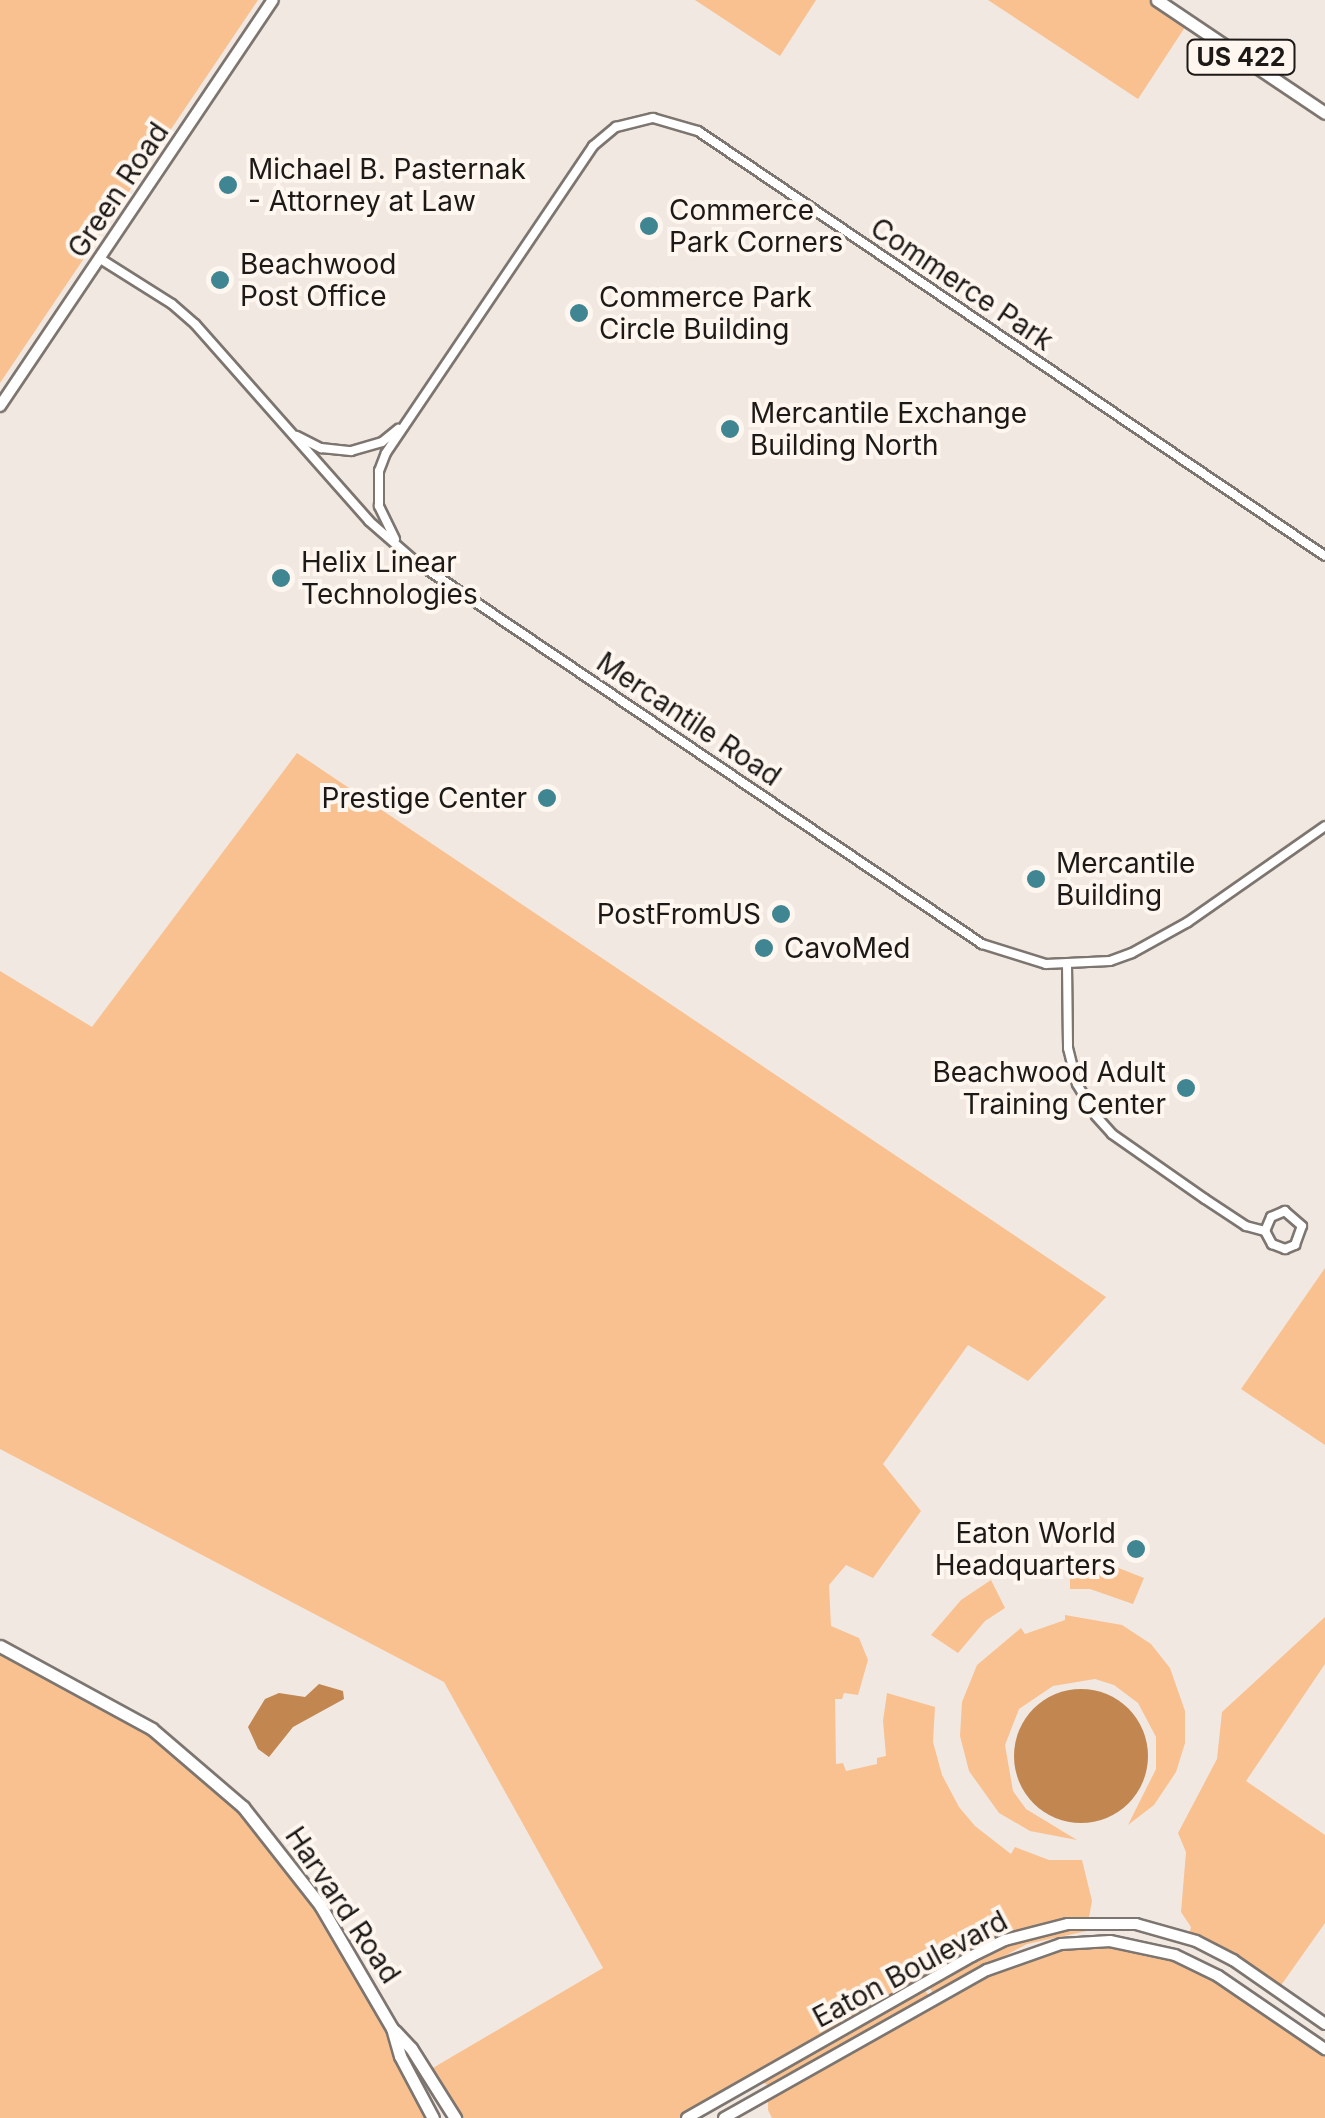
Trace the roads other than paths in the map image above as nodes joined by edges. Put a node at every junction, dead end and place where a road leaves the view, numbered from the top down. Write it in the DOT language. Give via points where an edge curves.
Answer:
graph roads {
  1 [pos="273,0"];
  2 [pos="1157,0"];
  3 [pos="1325,113"];
  4 [pos="99,258"];
  5 [pos="0,406"];
  6 [pos="406,422"];
  7 [pos="288,430"];
  8 [pos="402,551"];
  9 [pos="1325,556"];
  10 [pos="1325,826"];
  11 [pos="1067,964"];
  12 [pos="1265,1231"];
  13 [pos="0,1646"];
  14 [pos="1325,2024"];
  15 [pos="392,2028"];
  16 [pos="1325,2050"];
  17 [pos="433,2118"];
  18 [pos="454,2118"];
  19 [pos="687,2118"];
  20 [pos="724,2118"];
  1 -- 4 [label="street, Green Road"];
  2 -- 3 [label="main road, US 422"];
  4 -- 5 [label="street, Green Road"];
  4 -- 7 [label="street, Mercantile Road" via="172,304"];
  6 -- 7 [label="street, Commerce Park" via="382,442 351,451 320,448"];
  6 -- 8 [label="street, Commerce Park" via="386,453 378,488 382,519"];
  6 -- 9 [label="street, Commerce Park" via="593,146 616,128 666,118 698,131"];
  7 -- 8 [label="street, Mercantile Road"];
  8 -- 11 [label="street, Mercantile Road" via="970,937 1020,959"];
  10 -- 11 [label="street, Mercantile Road" via="1160,940 1110,960"];
  11 -- 12 [label="street" via="1068,1048 1077,1084 1096,1116 1205,1199"];
  12 -- 12 [label="street" via="1272,1244 1285,1248 1299,1241 1302,1226 1285,1211 1271,1217"];
  13 -- 15 [label="main road, Harvard Road" via="152,1729 243,1807 320,1905"];
  14 -- 19 [label="street, Eaton Boulevard" via="1196,1941 1125,1923 1068,1924 972,1956"];
  15 -- 17 [label="main road, Harvard Road"];
  15 -- 18 [label="main road, Harvard Road"];
  16 -- 20 [label="street, Eaton Boulevard" via="1200,1966 1134,1944 1073,1943 988,1970"];
}
